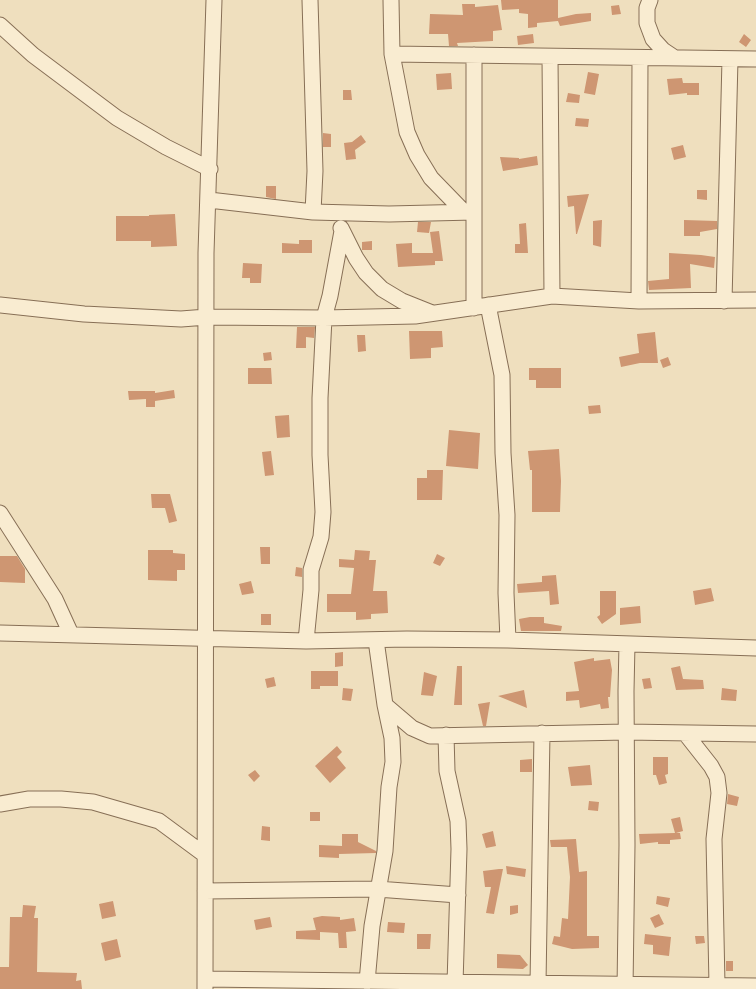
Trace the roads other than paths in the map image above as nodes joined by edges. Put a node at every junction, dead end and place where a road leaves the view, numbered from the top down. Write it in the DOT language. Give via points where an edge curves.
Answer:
graph roads {
  1 [pos="214,0"];
  2 [pos="310,0"];
  3 [pos="390,0"];
  4 [pos="650,0"];
  5 [pos="0,24"];
  6 [pos="392,54"];
  7 [pos="474,55"];
  8 [pos="550,57"];
  9 [pos="640,58"];
  10 [pos="674,58"];
  11 [pos="730,58"];
  12 [pos="756,58"];
  13 [pos="210,169"];
  14 [pos="209,200"];
  15 [pos="313,212"];
  16 [pos="469,212"];
  17 [pos="334,213"];
  18 [pos="342,232"];
  19 [pos="552,296"];
  20 [pos="756,300"];
  21 [pos="639,301"];
  22 [pos="724,301"];
  23 [pos="0,305"];
  24 [pos="488,305"];
  25 [pos="474,308"];
  26 [pos="433,314"];
  27 [pos="207,317"];
  28 [pos="324,318"];
  29 [pos="0,513"];
  30 [pos="0,633"];
  31 [pos="71,634"];
  32 [pos="204,640"];
  33 [pos="376,640"];
  34 [pos="508,640"];
  35 [pos="306,641"];
  36 [pos="627,644"];
  37 [pos="756,648"];
  38 [pos="385,705"];
  39 [pos="626,732"];
  40 [pos="542,733"];
  41 [pos="685,733"];
  42 [pos="756,734"];
  43 [pos="446,735"];
  44 [pos="0,804"];
  45 [pos="205,855"];
  46 [pos="377,889"];
  47 [pos="205,891"];
  48 [pos="458,895"];
  49 [pos="205,984"];
  50 [pos="375,984"];
  51 [pos="455,984"];
  52 [pos="538,984"];
  53 [pos="295,985"];
  54 [pos="717,985"];
  55 [pos="756,986"];
  56 [pos="625,987"];
  1 -- 13 [label="street"];
  2 -- 15 [label="street" via="315,134"];
  3 -- 6 [label="street"];
  4 -- 10 [label="street" via="647,23 653,39"];
  5 -- 13 [label="street" via="44,63 117,118"];
  6 -- 7 [label="street"];
  6 -- 16 [label="street" via="407,132 417,155 432,178"];
  7 -- 8 [label="street"];
  7 -- 16 [label="street"];
  8 -- 9 [label="street"];
  8 -- 19 [label="street"];
  9 -- 10 [label="street"];
  9 -- 21 [label="street"];
  10 -- 11 [label="street"];
  11 -- 12 [label="street"];
  11 -- 22 [label="street"];
  13 -- 14 [label="street"];
  14 -- 15 [label="street"];
  14 -- 27 [label="street" via="206,253"];
  15 -- 17 [label="street"];
  16 -- 17 [label="street"];
  16 -- 25 [label="street"];
  17 -- 18 [label="street"];
  18 -- 26 [label="street" via="366,273 382,289"];
  18 -- 28 [label="street"];
  19 -- 21 [label="street"];
  19 -- 24 [label="street"];
  20 -- 22 [label="street"];
  21 -- 22 [label="street"];
  23 -- 27 [label="street" via="145,318"];
  24 -- 25 [label="street"];
  24 -- 34 [label="street" via="502,375"];
  25 -- 26 [label="street"];
  26 -- 28 [label="street"];
  27 -- 28 [label="street"];
  27 -- 32 [label="street"];
  28 -- 35 [label="street" via="320,398 323,512 321,537 311,570"];
  29 -- 31 [label="street" via="55,599"];
  30 -- 31 [label="street"];
  31 -- 32 [label="street"];
  32 -- 35 [label="street"];
  32 -- 45 [label="street"];
  33 -- 34 [label="street"];
  33 -- 35 [label="street"];
  33 -- 38 [label="street"];
  34 -- 36 [label="street"];
  36 -- 37 [label="street"];
  36 -- 39 [label="street"];
  38 -- 43 [label="street" via="420,733 430,736"];
  38 -- 46 [label="street" via="392,738 393,762 385,851"];
  39 -- 40 [label="street"];
  39 -- 41 [label="street"];
  39 -- 56 [label="street"];
  40 -- 43 [label="street"];
  40 -- 52 [label="street"];
  41 -- 42 [label="street"];
  41 -- 54 [label="street" via="711,766 717,777 720,793 714,839"];
  43 -- 48 [label="street" via="447,771 458,821"];
  44 -- 45 [label="street" via="42,799 92,802 159,822"];
  45 -- 47 [label="street"];
  46 -- 47 [label="street"];
  46 -- 48 [label="street"];
  46 -- 50 [label="street" via="372,926"];
  47 -- 49 [label="street"];
  48 -- 51 [label="street"];
  49 -- 53 [label="street"];
  50 -- 51 [label="street"];
  50 -- 53 [label="street"];
  51 -- 52 [label="street"];
  52 -- 56 [label="street"];
  54 -- 55 [label="street"];
  54 -- 56 [label="street"];
}
